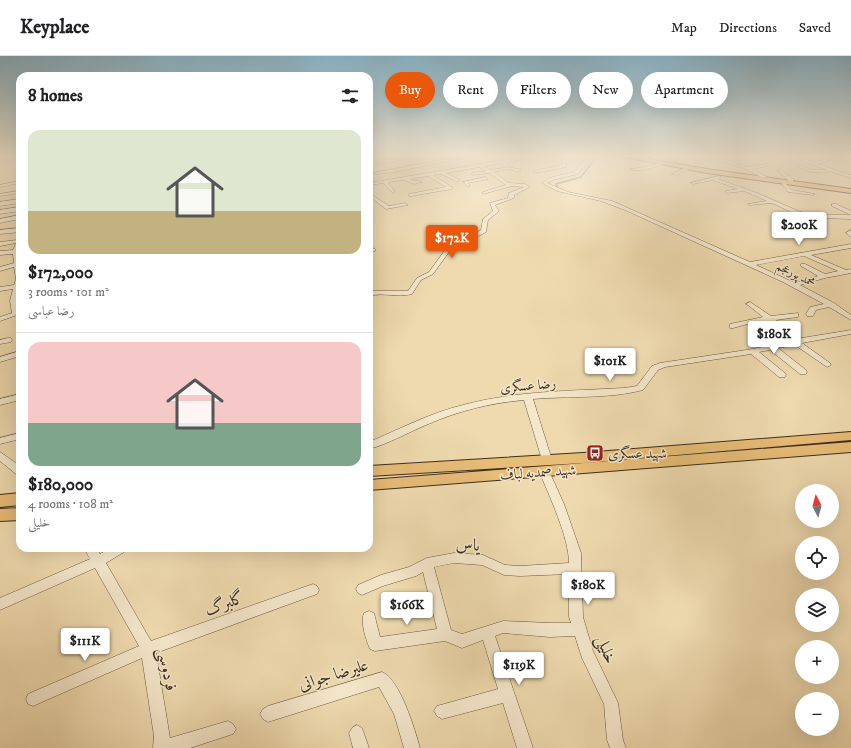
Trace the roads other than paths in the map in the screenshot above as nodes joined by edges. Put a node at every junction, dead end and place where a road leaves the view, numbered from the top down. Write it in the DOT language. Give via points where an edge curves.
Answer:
graph roads {
  1 [pos="389,187"];
  2 [pos="449,187"];
  3 [pos="502,187"];
  4 [pos="549,187"];
  5 [pos="739,187"];
  6 [pos="787,187"];
  7 [pos="830,187"];
  8 [pos="835,187"];
  9 [pos="523,188"];
  10 [pos="758,188"];
  11 [pos="407,190"];
  12 [pos="744,190"];
  13 [pos="851,190"];
  14 [pos="393,192"];
  15 [pos="728,192"];
  16 [pos="16,193"];
  17 [pos="485,193"];
  18 [pos="419,194"];
  19 [pos="813,194"];
  20 [pos="0,195"];
  21 [pos="373,196"];
  22 [pos="383,196"];
  23 [pos="411,196"];
  24 [pos="373,198"];
  25 [pos="390,200"];
  26 [pos="16,202"];
  27 [pos="773,202"];
  28 [pos="380,203"];
  29 [pos="0,204"];
  30 [pos="751,204"];
  31 [pos="405,205"];
  32 [pos="834,205"];
  33 [pos="16,210"];
  34 [pos="0,212"];
  35 [pos="851,213"];
  36 [pos="851,217"];
  37 [pos="16,218"];
  38 [pos="809,218"];
  39 [pos="0,221"];
  40 [pos="785,224"];
  41 [pos="16,230"];
  42 [pos="0,232"];
  43 [pos="0,244"];
  44 [pos="16,244"];
  45 [pos="16,245"];
  46 [pos="851,246"];
  47 [pos="0,253"];
  48 [pos="804,254"];
  49 [pos="750,264"];
  50 [pos="16,265"];
  51 [pos="803,265"];
  52 [pos="0,269"];
  53 [pos="843,271"];
  54 [pos="851,271"];
  55 [pos="824,276"];
  56 [pos="16,282"];
  57 [pos="794,285"];
  58 [pos="0,289"];
  59 [pos="373,293"];
  60 [pos="750,304"];
  61 [pos="832,304"];
  62 [pos="16,314"];
  63 [pos="810,314"];
  64 [pos="795,315"];
  65 [pos="769,318"];
  66 [pos="851,318"];
  67 [pos="4,320"];
  68 [pos="733,326"];
  69 [pos="851,332"];
  70 [pos="798,342"];
  71 [pos="772,347"];
  72 [pos="753,351"];
  73 [pos="16,354"];
  74 [pos="0,360"];
  75 [pos="827,365"];
  76 [pos="803,372"];
  77 [pos="782,375"];
  78 [pos="528,398"];
  79 [pos="16,399"];
  80 [pos="0,402"];
  81 [pos="851,436"];
  82 [pos="16,437"];
  83 [pos="0,441"];
  84 [pos="373,444"];
  85 [pos="851,447"];
  86 [pos="0,456"];
  87 [pos="545,466"];
  88 [pos="16,468"];
  89 [pos="373,472"];
  90 [pos="400,476"];
  91 [pos="373,484"];
  92 [pos="16,499"];
  93 [pos="0,501"];
  94 [pos="16,514"];
  95 [pos="0,515"];
  96 [pos="92,552"];
  97 [pos="113,552"];
  98 [pos="98,561"];
  99 [pos="427,563"];
  100 [pos="575,568"];
  101 [pos="362,589"];
  102 [pos="313,590"];
  103 [pos="0,604"];
  104 [pos="369,617"];
  105 [pos="580,629"];
  106 [pos="487,632"];
  107 [pos="445,634"];
  108 [pos="148,649"];
  109 [pos="508,694"];
  110 [pos="33,699"];
  111 [pos="442,711"];
  112 [pos="268,714"];
  113 [pos="228,729"];
  114 [pos="162,748"];
  115 [pos="412,748"];
  116 [pos="525,748"];
  117 [pos="618,748"];
  1 -- 14 [label="street"];
  2 -- 18 [label="street"];
  3 -- 17 [label="street"];
  4 -- 49 [label="street, محمد پورعجم" via="610,202"];
  5 -- 12 [label="street"];
  6 -- 19 [label="street" via="790,191"];
  7 -- 13 [label="main road"];
  8 -- 13 [label="main road"];
  9 -- 59 [label="street" via="513,192 512,198 492,204 496,211 486,219 484,231 447,251 430,273 419,279 410,293 382,291"];
  10 -- 12 [label="street"];
  11 -- 18 [label="street"];
  12 -- 15 [label="street"];
  12 -- 27 [label="street"];
  16 -- 20 [label="street"];
  18 -- 23 [label="street"];
  21 -- 22 [label="street"];
  24 -- 28 [label="street"];
  25 -- 28 [label="street"];
  26 -- 29 [label="street"];
  27 -- 30 [label="street"];
  27 -- 38 [label="street"];
  28 -- 31 [label="street" via="388,208"];
  32 -- 35 [label="street"];
  33 -- 34 [label="street"];
  36 -- 38 [label="street"];
  37 -- 39 [label="street"];
  38 -- 40 [label="street"];
  41 -- 42 [label="street"];
  43 -- 44 [label="street"];
  45 -- 47 [label="street"];
  46 -- 48 [label="street"];
  48 -- 49 [label="street"];
  48 -- 53 [label="street, محمد پورعجم"];
  49 -- 57 [label="street, محمد پورعجم"];
  50 -- 52 [label="street"];
  51 -- 55 [label="street"];
  53 -- 54 [label="street"];
  53 -- 55 [label="street"];
  55 -- 57 [label="street"];
  56 -- 58 [label="street"];
  57 -- 61 [label="street, محمد پورعجم"];
  60 -- 65 [label="street"];
  61 -- 63 [label="street, محمد پورعجم" via="814,308"];
  61 -- 66 [label="street, محمد پورعجم"];
  62 -- 67 [label="street"];
  64 -- 65 [label="street"];
  65 -- 68 [label="street"];
  65 -- 70 [label="street"];
  69 -- 70 [label="street, رضا عسگری"];
  70 -- 71 [label="street, رضا عسگری"];
  70 -- 75 [label="street"];
  71 -- 72 [label="street, رضا عسگری"];
  71 -- 76 [label="street"];
  72 -- 77 [label="street"];
  72 -- 78 [label="street, رضا عسگری" via="663,364 655,368 640,388"];
  73 -- 74 [label="street"];
  78 -- 84 [label="street, رضا عسگری" via="476,404 441,415"];
  78 -- 87 [label="street, خلیلی"];
  79 -- 80 [label="street"];
  81 -- 87 [label="main road, شهید صمدیه لباف"];
  82 -- 83 [label="street"];
  85 -- 87 [label="main road, شهید صمدیه لباف"];
  86 -- 88 [label="street"];
  87 -- 90 [label="main road, شهید صمدیه لباف"];
  87 -- 100 [label="street, خلیلی" via="575,553"];
  89 -- 90 [label="main road, شهید صمدیه لباف"];
  90 -- 91 [label="main road, شهید صمدیه لباف"];
  92 -- 93 [label="main road"];
  94 -- 95 [label="main road"];
  96 -- 98 [label="street, فردوسی"];
  97 -- 98 [label="street"];
  98 -- 103 [label="street"];
  98 -- 108 [label="street, فردوسی"];
  99 -- 100 [label="street, یاس" via="454,558 483,560 504,570"];
  99 -- 101 [label="street, یاس" via="412,572"];
  99 -- 107 [label="street"];
  100 -- 105 [label="street, خلیلی" via="576,617"];
  102 -- 108 [label="street, گلبرگ"];
  104 -- 107 [label="street" via="375,644"];
  105 -- 106 [label="street" via="503,627"];
  105 -- 117 [label="street, خلیلی" via="611,703"];
  106 -- 107 [label="street" via="462,641"];
  106 -- 109 [label="street"];
  108 -- 110 [label="street, گلبرگ"];
  108 -- 114 [label="street, فردوسی"];
  109 -- 111 [label="street"];
  109 -- 116 [label="street"];
  112 -- 115 [label="street, علیرضا جوانی" via="382,679 393,694"];
  113 -- 114 [label="street"];
}
